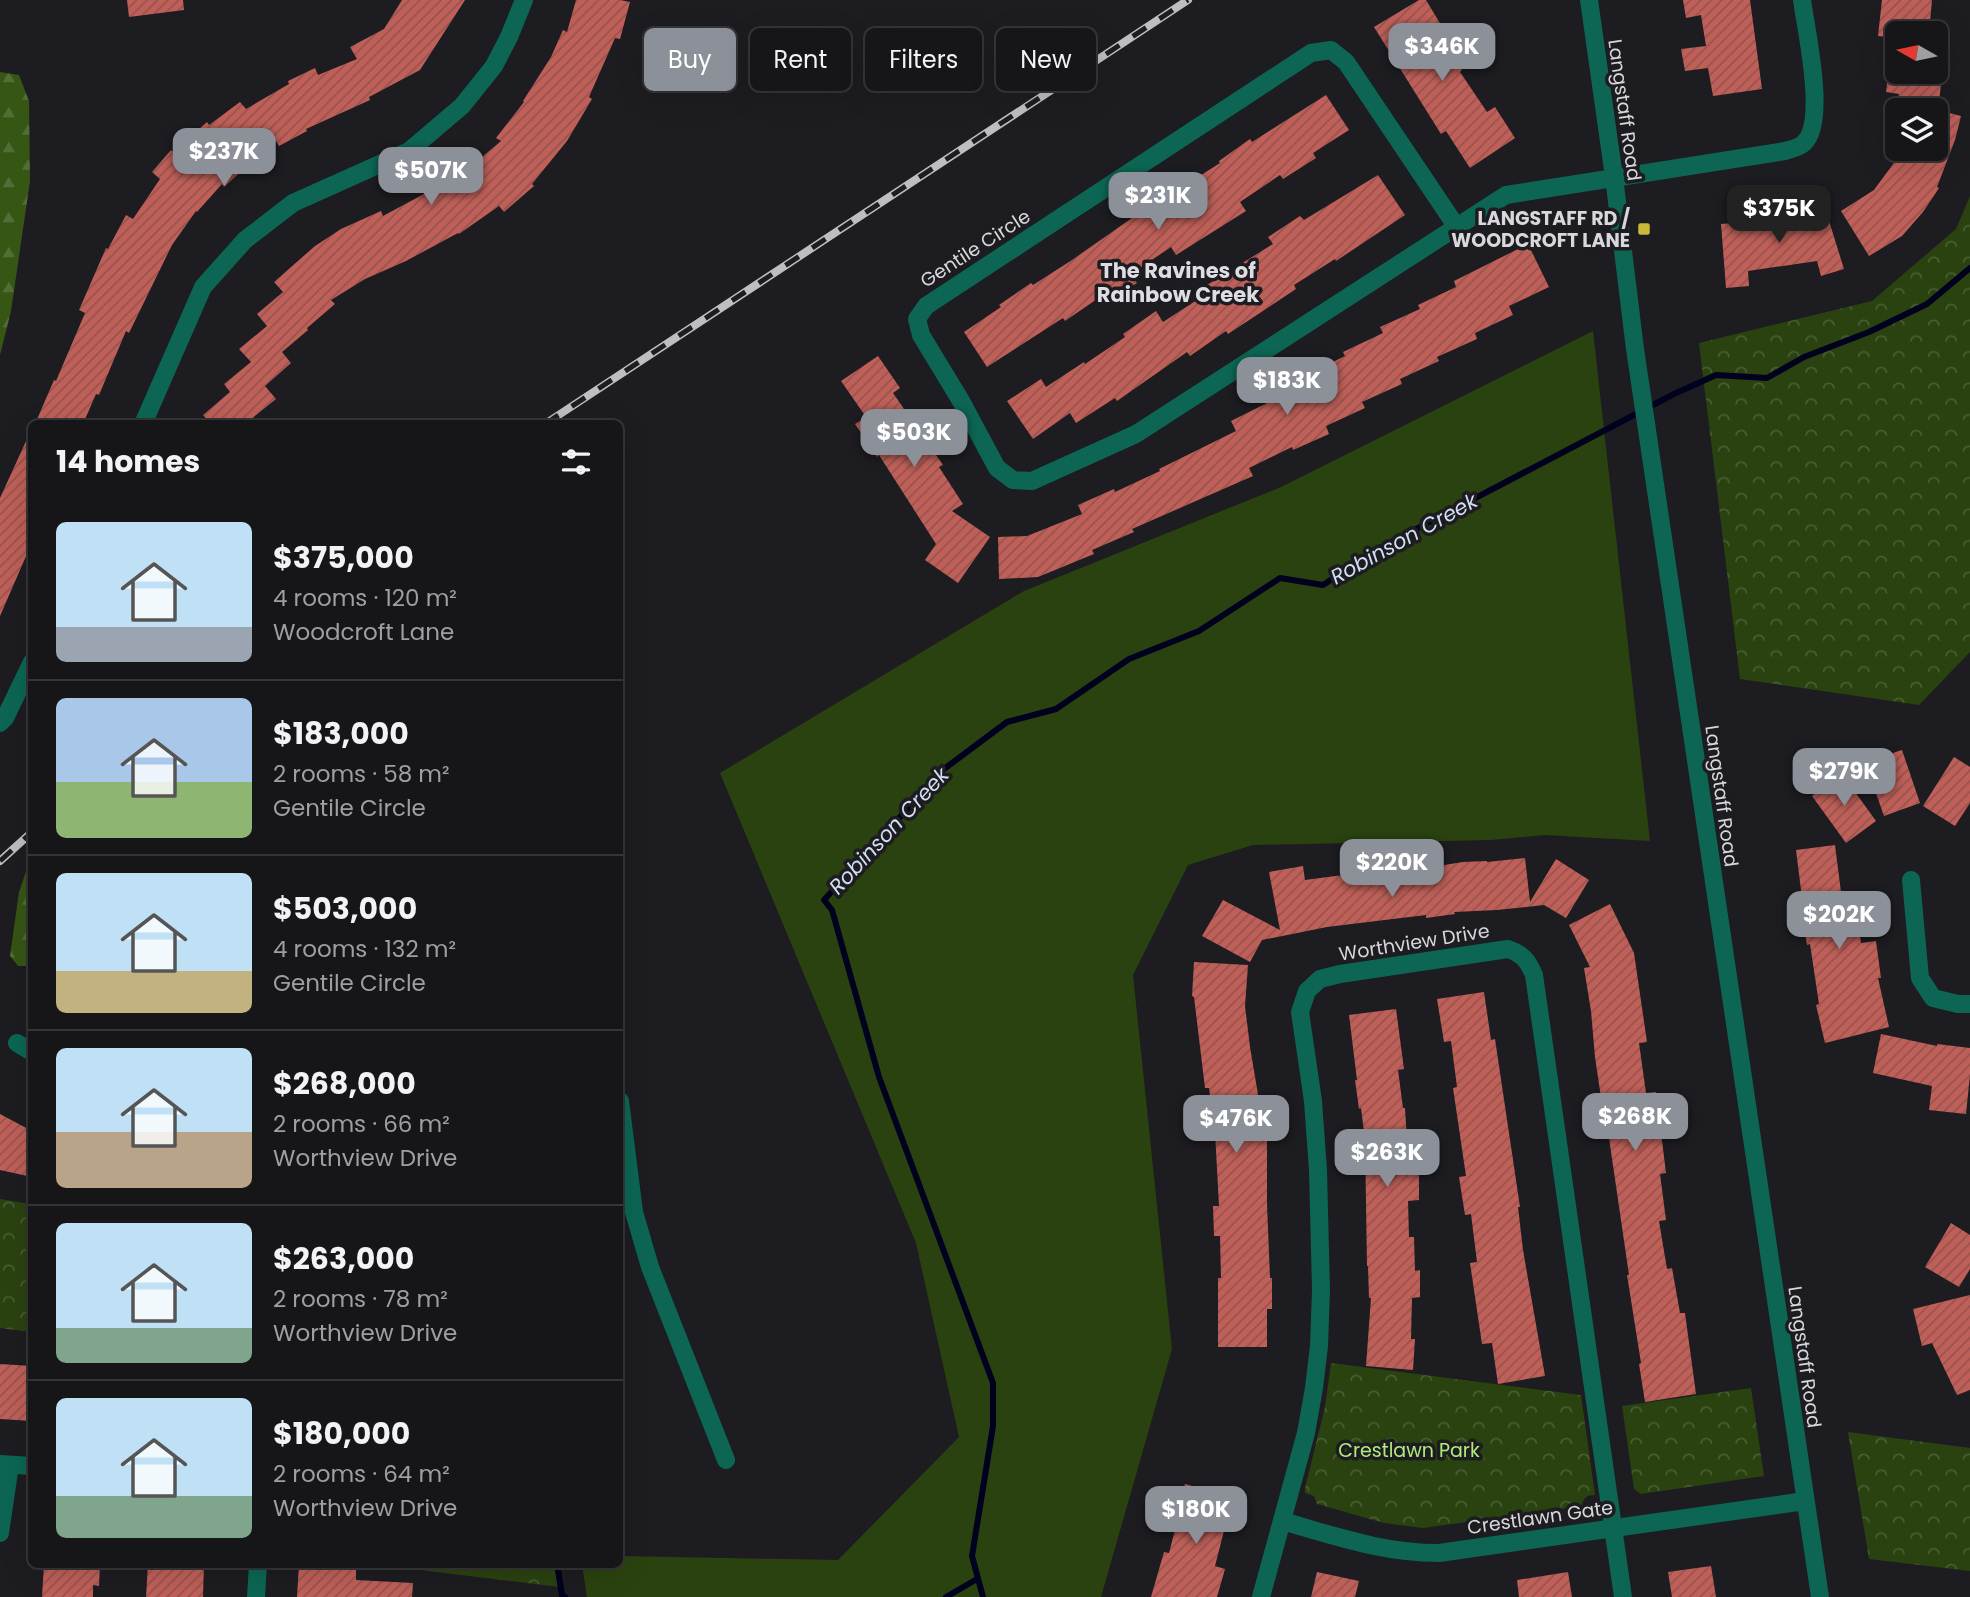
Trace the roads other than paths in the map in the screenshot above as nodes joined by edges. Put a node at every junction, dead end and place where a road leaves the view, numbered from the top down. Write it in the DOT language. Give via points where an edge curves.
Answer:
graph roads {
  1 [pos="524,0"];
  2 [pos="1588,0"];
  3 [pos="1802,0"];
  4 [pos="1614,177"];
  5 [pos="1456,226"];
  6 [pos="145,420"];
  7 [pos="28,670"];
  8 [pos="0,723"];
  9 [pos="1911,880"];
  10 [pos="1970,1004"];
  11 [pos="623,1126"];
  12 [pos="726,1460"];
  13 [pos="5,1465"];
  14 [pos="28,1466"];
  15 [pos="1805,1501"];
  16 [pos="1282,1521"];
  17 [pos="1613,1528"];
  18 [pos="0,1533"];
  19 [pos="258,1568"];
  20 [pos="256,1597"];
  21 [pos="1261,1597"];
  22 [pos="1623,1597"];
  23 [pos="1820,1597"];
  1 -- 6 [label="street" via="494,66 451,115 409,151 293,203 244,240 203,286"];
  2 -- 4 [label="street, Langstaff Road"];
  3 -- 4 [label="street, Gentile Circle" via="1816,104 1806,142 1785,151"];
  4 -- 5 [label="street, Gentile Circle" via="1506,195"];
  4 -- 15 [label="street, Langstaff Road" via="1634,349"];
  5 -- 5 [label="street, Gentile Circle" via="1346,62 1331,50 1311,53 926,306 917,319 921,335 997,467 1013,481 1032,481 1136,434"];
  7 -- 8 [label="street"];
  9 -- 10 [label="street" via="1920,978 1933,998"];
  11 -- 12 [label="street" via="634,1212 650,1267"];
  13 -- 14 [label="street"];
  13 -- 18 [label="street"];
  15 -- 17 [label="street, Crestlawn Gate"];
  15 -- 23 [label="street, Langstaff Road"];
  16 -- 17 [label="street, Crestlawn Gate" via="1411,1553"];
  16 -- 17 [label="street, Worthview Drive" via="1306,1433 1319,1346 1318,1170 1300,1012 1307,991 1320,979 1340,974 1508,949 1520,953 1534,975"];
  16 -- 21 [label="street, Worthview Drive"];
  17 -- 22 [label="street, Worthview Drive"];
  19 -- 20 [label="street"];
}
